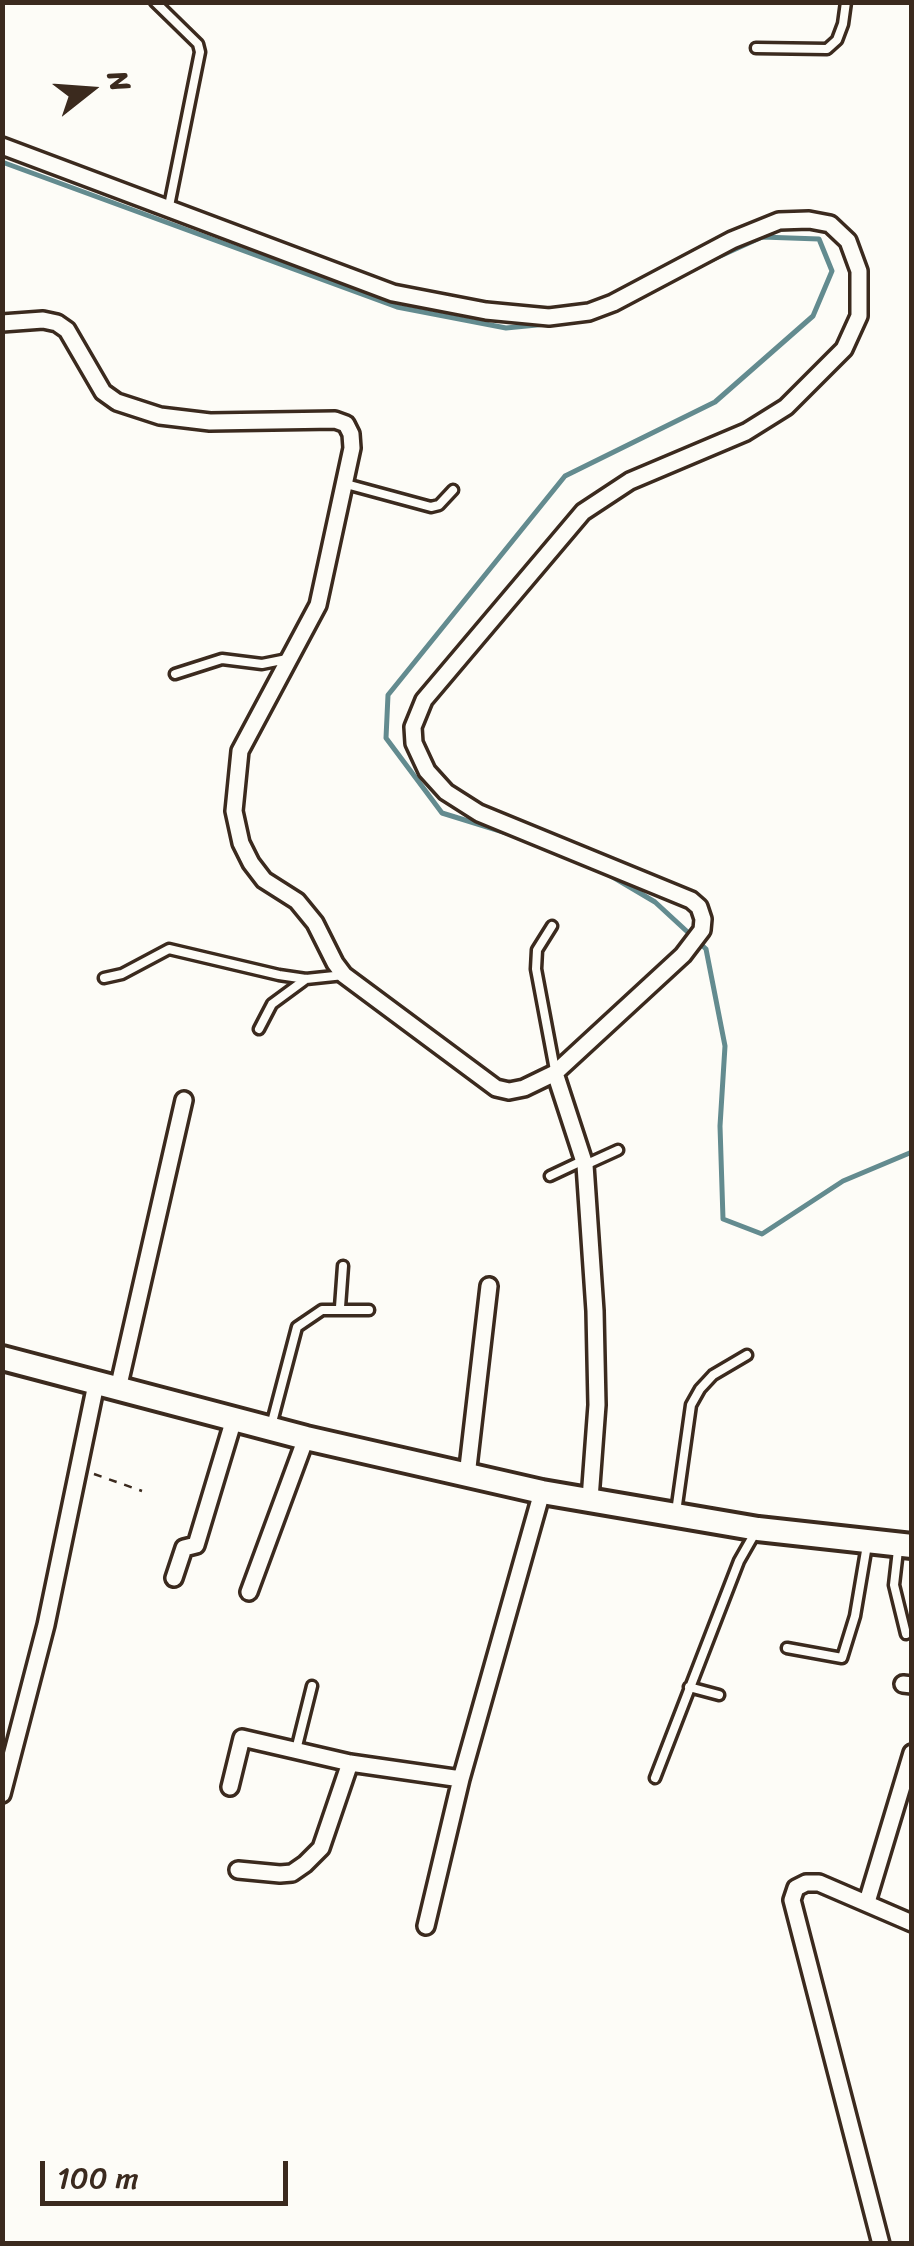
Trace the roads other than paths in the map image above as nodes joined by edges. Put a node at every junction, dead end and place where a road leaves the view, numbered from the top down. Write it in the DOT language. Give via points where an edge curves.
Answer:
graph roads {
  1 [pos="156,2"];
  2 [pos="846,2"];
  3 [pos="756,48"];
  4 [pos="2,146"];
  5 [pos="168,211"];
  6 [pos="2,323"];
  7 [pos="346,484"];
  8 [pos="453,490"];
  9 [pos="291,658"];
  10 [pos="176,674"];
  11 [pos="552,926"];
  12 [pos="344,975"];
  13 [pos="104,978"];
  14 [pos="306,979"];
  15 [pos="259,1029"];
  16 [pos="555,1073"];
  17 [pos="184,1100"];
  18 [pos="618,1150"];
  19 [pos="584,1162"];
  20 [pos="550,1176"];
  21 [pos="343,1266"];
  22 [pos="488,1286"];
  23 [pos="340,1308"];
  24 [pos="369,1310"];
  25 [pos="748,1355"];
  26 [pos="2,1358"];
  27 [pos="107,1386"];
  28 [pos="234,1420"];
  29 [pos="270,1428"];
  30 [pos="306,1438"];
  31 [pos="467,1476"];
  32 [pos="542,1492"];
  33 [pos="590,1500"];
  34 [pos="676,1514"];
  35 [pos="758,1529"];
  36 [pos="868,1540"];
  37 [pos="905,1546"];
  38 [pos="174,1578"];
  39 [pos="249,1592"];
  40 [pos="906,1634"];
  41 [pos="787,1648"];
  42 [pos="312,1686"];
  43 [pos="689,1687"];
  44 [pos="719,1695"];
  45 [pos="296,1750"];
  46 [pos="912,1753"];
  47 [pos="350,1763"];
  48 [pos="655,1778"];
  49 [pos="461,1779"];
  50 [pos="230,1787"];
  51 [pos="2,1794"];
  52 [pos="904,1798"];
  53 [pos="238,1870"];
  54 [pos="867,1902"];
  55 [pos="912,1922"];
  56 [pos="426,1926"];
  57 [pos="881,2244"];
  1 -- 5 [label="lane" via="200,52"];
  2 -- 3 [label="lane" via="843,24 827,49"];
  4 -- 5 [label="street"];
  5 -- 16 [label="street" via="393,293 549,317 612,304 779,221 830,224 848,241 859,271 860,316 844,349 800,393 746,432 630,481 583,512 424,700 413,728 427,771 478,813 699,907 702,930 683,955"];
  6 -- 7 [label="street" via="57,323 103,392 160,416 346,424 352,448"];
  7 -- 8 [label="lane" via="431,507"];
  7 -- 9 [label="street" via="318,604"];
  9 -- 10 [label="lane" via="262,664 222,659"];
  9 -- 12 [label="street" via="240,751 234,811 250,862 315,922"];
  11 -- 16 [label="lane" via="537,950 536,969"];
  12 -- 14 [label="lane"];
  12 -- 16 [label="street" via="496,1088 524,1088"];
  13 -- 14 [label="lane" via="169,949"];
  14 -- 15 [label="lane" via="272,1004"];
  16 -- 19 [label="street"];
  17 -- 27 [label="street"];
  18 -- 19 [label="lane"];
  19 -- 20 [label="lane"];
  19 -- 33 [label="street" via="596,1311"];
  21 -- 23 [label="lane"];
  22 -- 31 [label="street"];
  23 -- 24 [label="lane"];
  23 -- 29 [label="lane" via="310,1315 297,1327"];
  25 -- 34 [label="lane" via="713,1375 691,1405"];
  26 -- 27 [label="street"];
  27 -- 28 [label="street"];
  27 -- 51 [label="street" via="78,1468"];
  28 -- 29 [label="street"];
  28 -- 38 [label="street" via="196,1545 184,1548"];
  29 -- 30 [label="street"];
  30 -- 31 [label="street"];
  30 -- 39 [label="street"];
  31 -- 32 [label="street"];
  32 -- 33 [label="street"];
  32 -- 49 [label="street"];
  33 -- 34 [label="street"];
  34 -- 35 [label="street"];
  35 -- 36 [label="street"];
  35 -- 43 [label="lane"];
  36 -- 37 [label="street"];
  36 -- 41 [label="lane" via="842,1658"];
  37 -- 40 [label="lane" via="894,1585"];
  42 -- 45 [label="lane"];
  43 -- 44 [label="lane"];
  43 -- 48 [label="lane"];
  45 -- 47 [label="street"];
  45 -- 50 [label="street" via="242,1738"];
  46 -- 52 [label="street"];
  47 -- 49 [label="street"];
  47 -- 53 [label="street" via="321,1848 305,1864 292,1873"];
  49 -- 56 [label="street"];
  52 -- 54 [label="street"];
  54 -- 55 [label="street"];
  54 -- 57 [label="street" via="806,1882 792,1900"];
}
